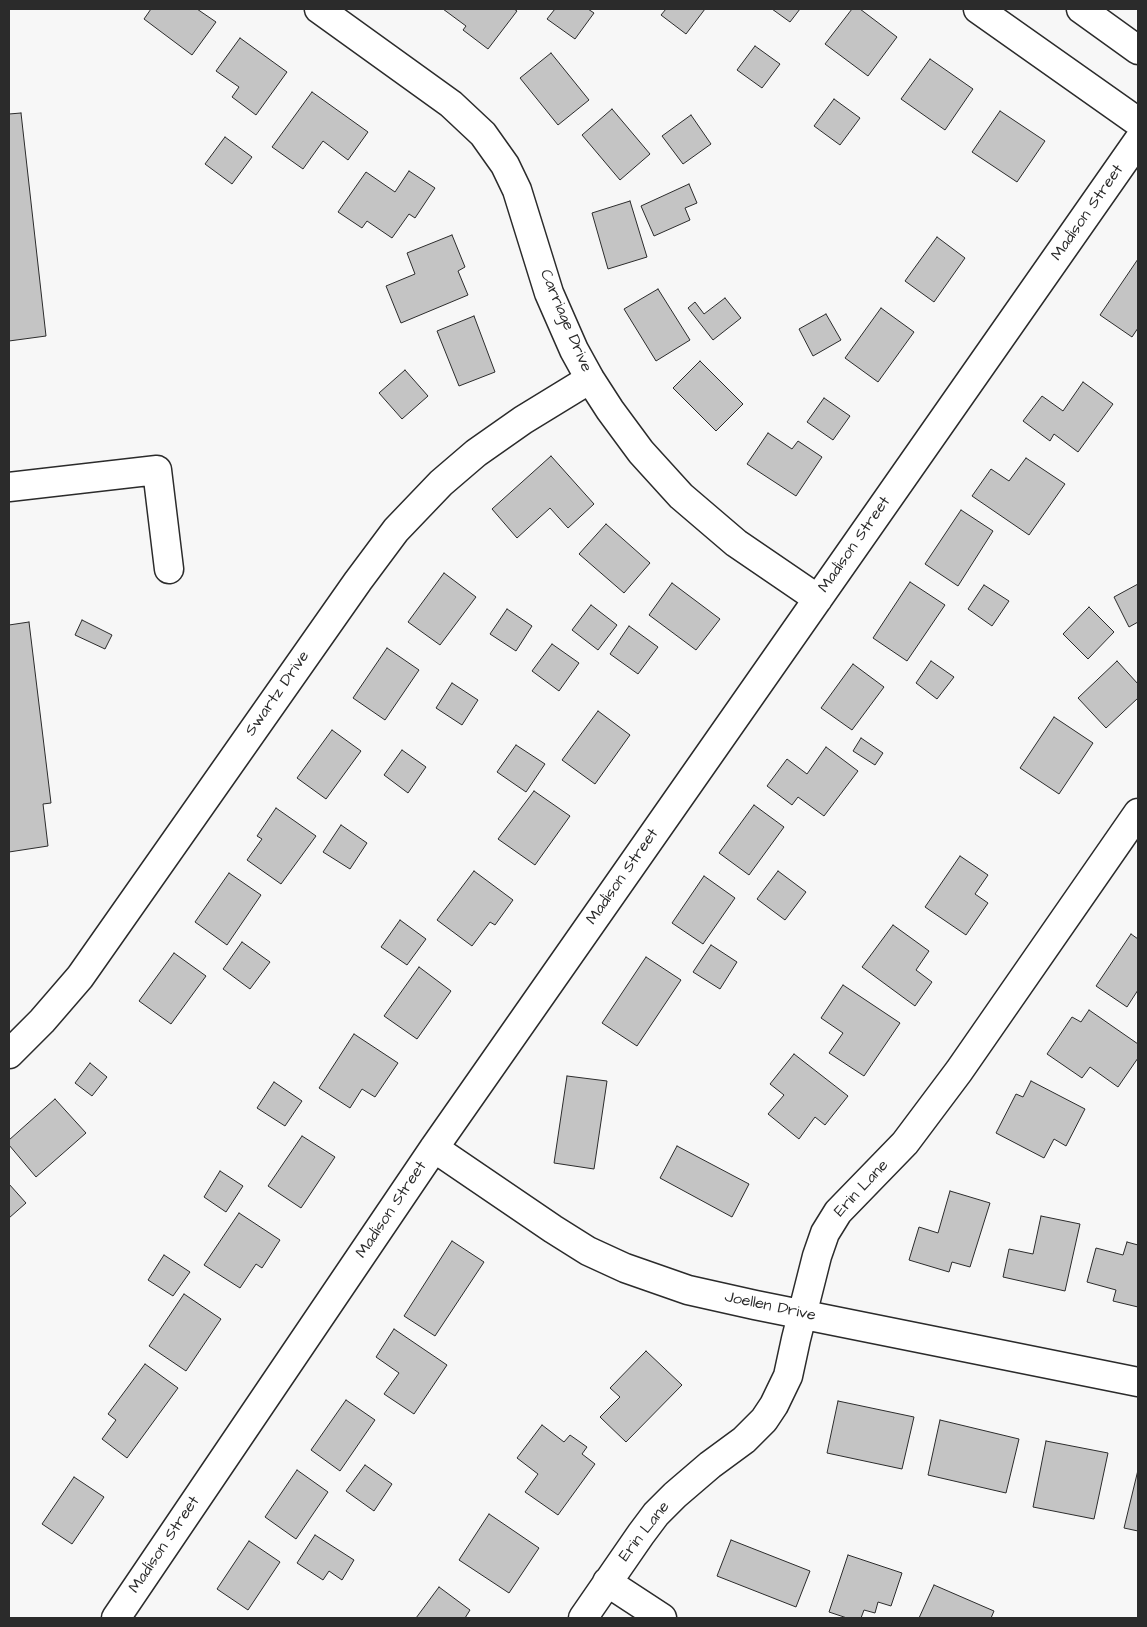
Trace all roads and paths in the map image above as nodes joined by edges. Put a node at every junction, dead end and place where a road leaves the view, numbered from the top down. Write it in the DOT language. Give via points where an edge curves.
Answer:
graph roads {
  1 [pos="319,9"];
  2 [pos="978,9"];
  3 [pos="1081,9"];
  4 [pos="1138,50"];
  5 [pos="1138,122"];
  6 [pos="1138,141"];
  7 [pos="590,379"];
  8 [pos="9,487"];
  9 [pos="169,569"];
  10 [pos="818,598"];
  11 [pos="1138,814"];
  12 [pos="9,1054"];
  13 [pos="434,1148"];
  14 [pos="803,1314"];
  15 [pos="1138,1382"];
  16 [pos="607,1582"];
  17 [pos="116,1618"];
  18 [pos="583,1618"];
  19 [pos="662,1618"];
  1 -- 7 [label="street, Carriage Drive" via="451,104 483,134 505,165 517,190 549,293"];
  2 -- 5 [label="street"];
  3 -- 4 [label="street"];
  6 -- 10 [label="street, Madison Street"];
  7 -- 10 [label="street, Carriage Drive" via="641,452 681,496 736,542"];
  7 -- 12 [label="street, Swartz Drive" via="476,452 396,530 80,977"];
  8 -- 9 [label="street" via="157,470"];
  10 -- 13 [label="street, Madison Street"];
  11 -- 14 [label="street, Erin Lane" via="905,1143 838,1212 825,1233 817,1256"];
  13 -- 14 [label="street, Joellen Drive" via="553,1229 626,1268 688,1290"];
  13 -- 17 [label="street, Madison Street"];
  14 -- 15 [label="street, Joellen Drive"];
  14 -- 16 [label="street, Erin Lane" via="788,1376 764,1420 656,1514"];
  16 -- 18 [label="street, Erin Lane"];
  16 -- 19 [label="street"];
}
